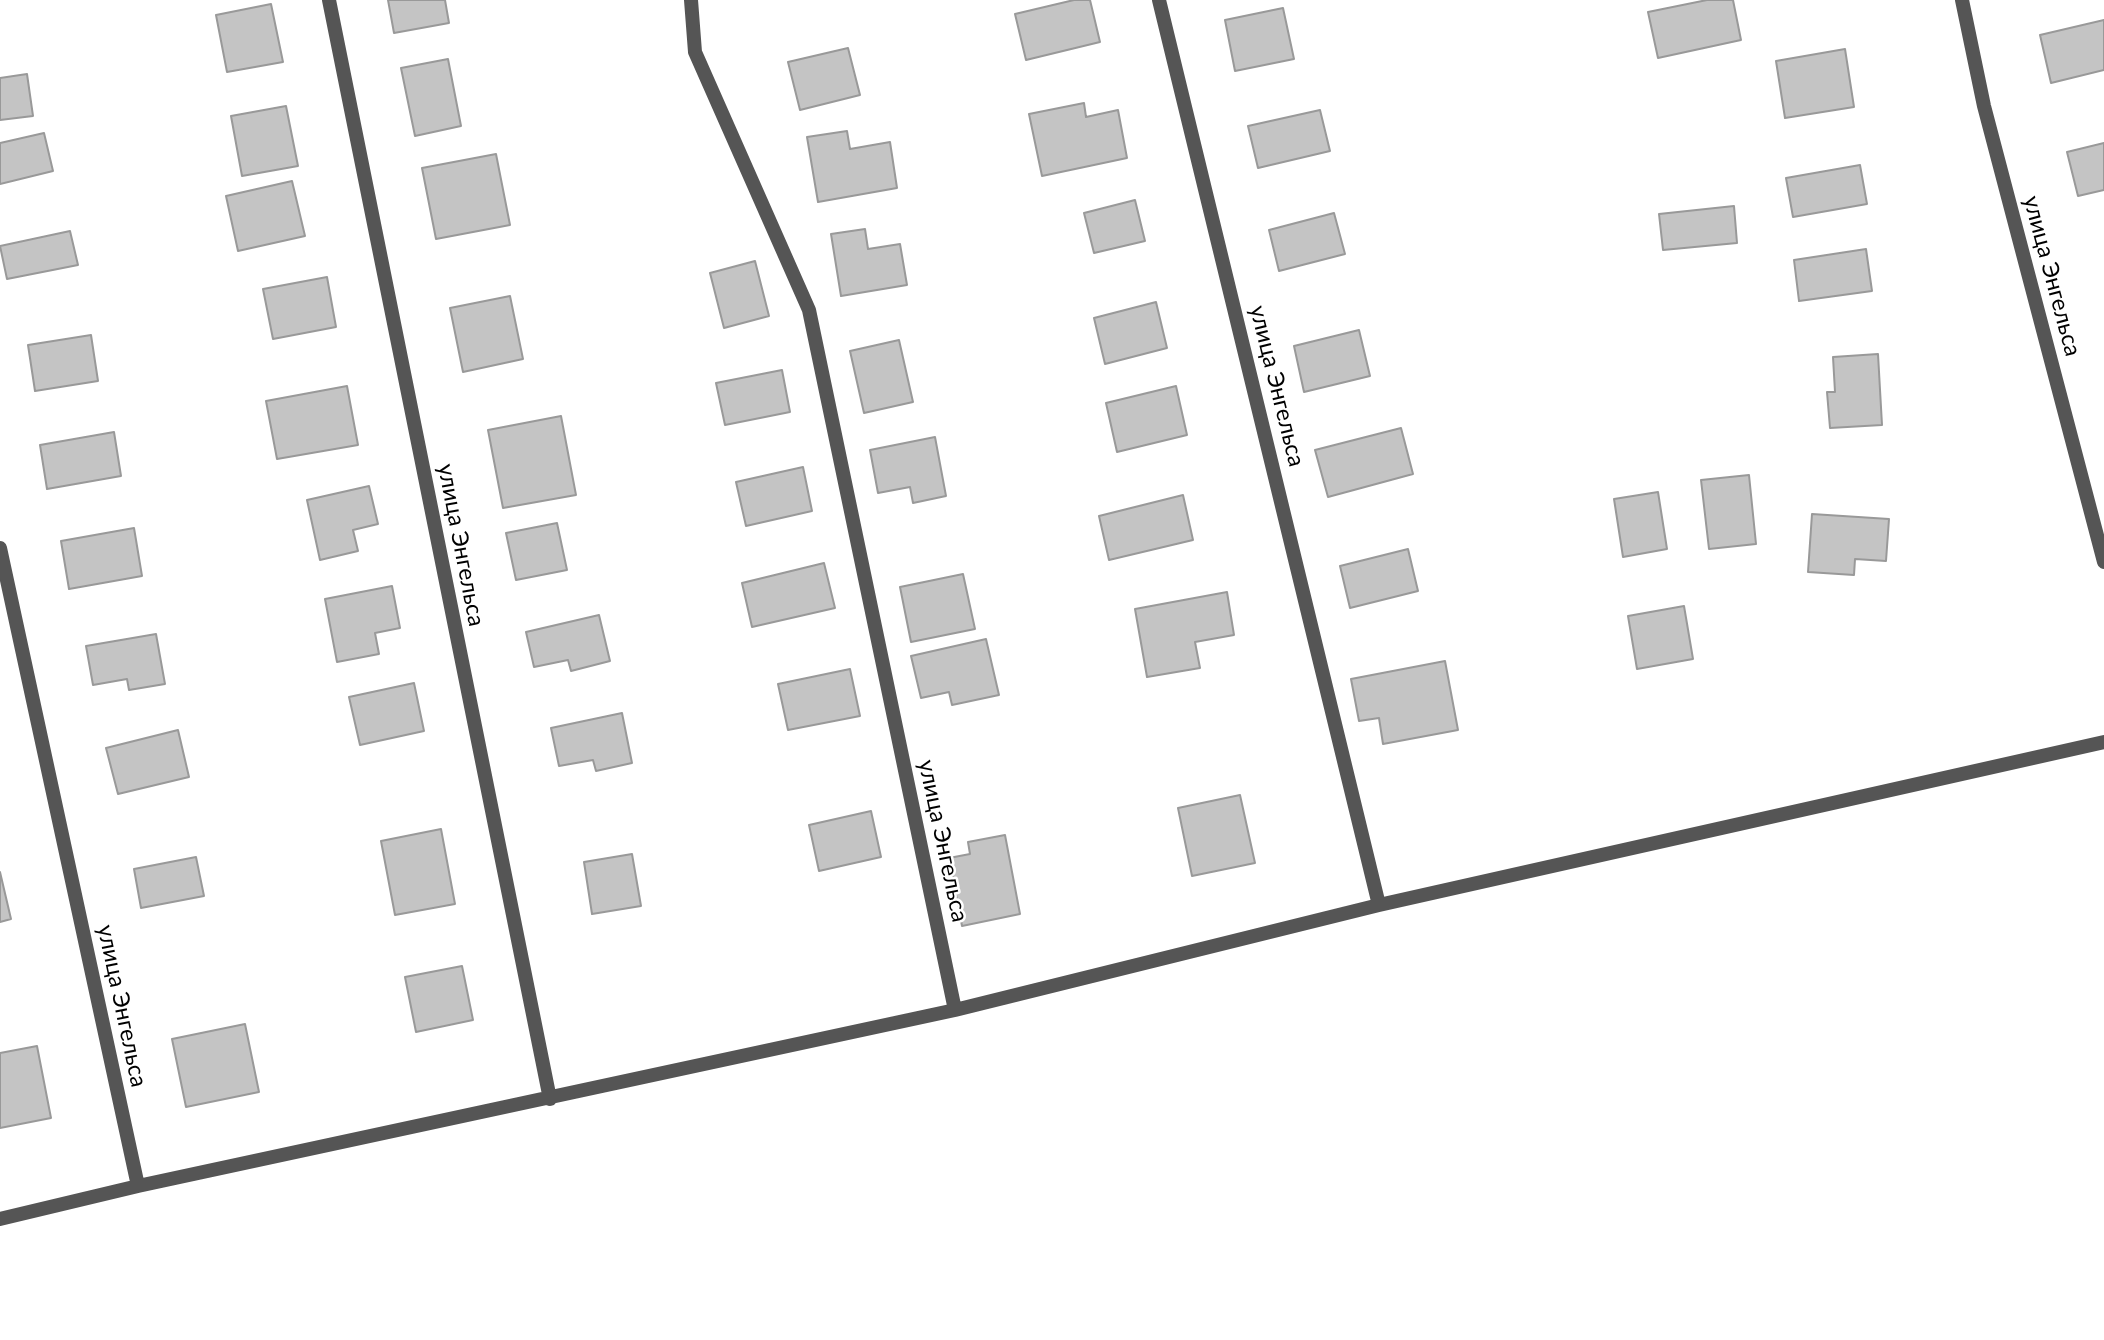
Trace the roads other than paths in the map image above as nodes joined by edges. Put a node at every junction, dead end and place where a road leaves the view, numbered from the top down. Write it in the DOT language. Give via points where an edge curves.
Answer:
graph roads {
  1 [pos="329,0"];
  2 [pos="691,0"];
  3 [pos="1160,0"];
  4 [pos="1962,0"];
  5 [pos="0,548"];
  6 [pos="2104,562"];
  7 [pos="2104,742"];
  8 [pos="1379,905"];
  9 [pos="954,1010"];
  10 [pos="550,1099"];
  11 [pos="138,1186"];
  12 [pos="0,1219"];
  1 -- 10 [label="street, улица Энгельса"];
  2 -- 9 [label="street, улица Энгельса" via="695,52 809,310"];
  3 -- 8 [label="street, улица Энгельса"];
  4 -- 6 [label="street, улица Энгельса" via="1984,106"];
  5 -- 11 [label="street, улица Энгельса"];
  7 -- 8 [label="street"];
  8 -- 9 [label="street"];
  9 -- 10 [label="street"];
  10 -- 11 [label="street"];
  11 -- 12 [label="street"];
}
